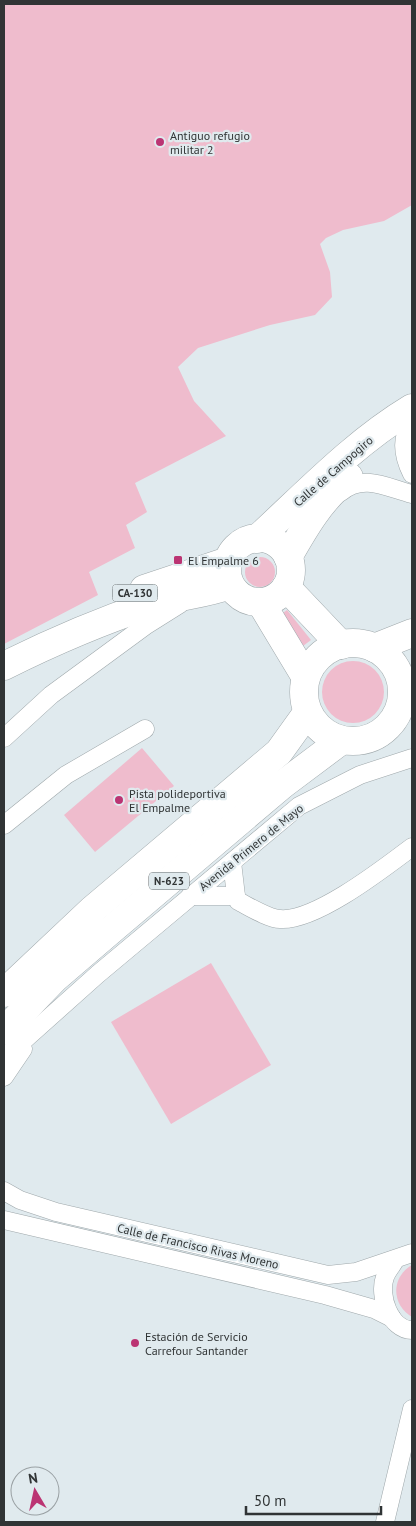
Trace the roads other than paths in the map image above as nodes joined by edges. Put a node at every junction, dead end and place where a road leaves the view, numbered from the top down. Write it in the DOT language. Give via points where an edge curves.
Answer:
graph roads {
  1 [pos="412,408"];
  2 [pos="409,426"];
  3 [pos="412,474"];
  4 [pos="412,494"];
  5 [pos="310,518"];
  6 [pos="257,538"];
  7 [pos="288,557"];
  8 [pos="216,577"];
  9 [pos="286,587"];
  10 [pos="261,602"];
  11 [pos="148,615"];
  12 [pos="412,634"];
  13 [pos="50,643"];
  14 [pos="341,644"];
  15 [pos="374,648"];
  16 [pos="4,666"];
  17 [pos="305,676"];
  18 [pos="408,689"];
  19 [pos="307,713"];
  20 [pos="145,729"];
  21 [pos="4,738"];
  22 [pos="342,740"];
  23 [pos="412,758"];
  24 [pos="4,825"];
  25 [pos="412,847"];
  26 [pos="232,862"];
  27 [pos="190,896"];
  28 [pos="236,896"];
  29 [pos="4,993"];
  30 [pos="39,1026"];
  31 [pos="4,1031"];
  32 [pos="4,1058"];
  33 [pos="4,1077"];
  34 [pos="4,1191"];
  35 [pos="4,1220"];
  36 [pos="412,1253"];
  37 [pos="396,1260"];
  38 [pos="392,1318"];
  39 [pos="410,1334"];
  40 [pos="412,1409"];
  41 [pos="385,1522"];
  1 -- 6 [label="main road, Calle de Campogiro" via="391,421 319,480"];
  2 -- 3 [label="street" via="404,449"];
  2 -- 5 [label="main road, Calle de Campogiro" via="338,486"];
  4 -- 5 [label="street" via="369,481 361,482 348,486"];
  5 -- 7 [label="main road, Calle de Campogiro"];
  6 -- 7 [label="main road" via="270,540"];
  6 -- 8 [label="main road" via="235,549"];
  7 -- 9 [label="main road" via="291,573"];
  8 -- 10 [label="main road" via="238,595 249,601"];
  8 -- 11 [label="main road, CA-130"];
  8 -- 13 [label="main road, CA-130" via="147,587 111,604"];
  9 -- 10 [label="main road" via="275,598"];
  9 -- 14 [label="main road"];
  10 -- 17 [label="main road"];
  11 -- 13 [label="main road, CA-130"];
  11 -- 21 [label="street"];
  12 -- 15 [label="main road"];
  13 -- 16 [label="main road, CA-130"];
  14 -- 15 [label="main road"];
  14 -- 17 [label="main road" via="321,655"];
  15 -- 18 [label="main road" via="399,673"];
  17 -- 19 [label="main road" via="303,692"];
  18 -- 22 [label="main road" via="396,718 388,728 365,739"];
  19 -- 22 [label="main road" via="321,729"];
  19 -- 29 [label="main road, N-623" via="279,752 92,910"];
  20 -- 24 [label="street" via="66,775"];
  22 -- 31 [label="main road, Avenida Primero de Mayo / N-623" via="282,785 55,978"];
  23 -- 26 [label="street, Avenida Primero de Mayo" via="360,775 298,806"];
  25 -- 28 [label="street" via="384,868 304,916 279,920 238,901"];
  26 -- 27 [label="street, Avenida Primero de Mayo"];
  26 -- 28 [label="street"];
  27 -- 28 [label="street"];
  27 -- 30 [label="street, Avenida Primero de Mayo"];
  30 -- 32 [label="street, Avenida Primero de Mayo"];
  30 -- 33 [label="street, Avenida Primero de Mayo"];
  34 -- 37 [label="street, Calle de Francisco Rivas Moreno" via="56,1212 304,1270 328,1274 356,1272"];
  35 -- 38 [label="street, Calle de Francisco Rivas Moreno" via="325,1295 374,1309"];
  36 -- 37 [label="street, Calle de Francisco Rivas Moreno"];
  37 -- 38 [label="street" via="384,1278 383,1299"];
  38 -- 39 [label="street, Calle de Francisco Rivas Moreno"];
  40 -- 41 [label="street"];
}
